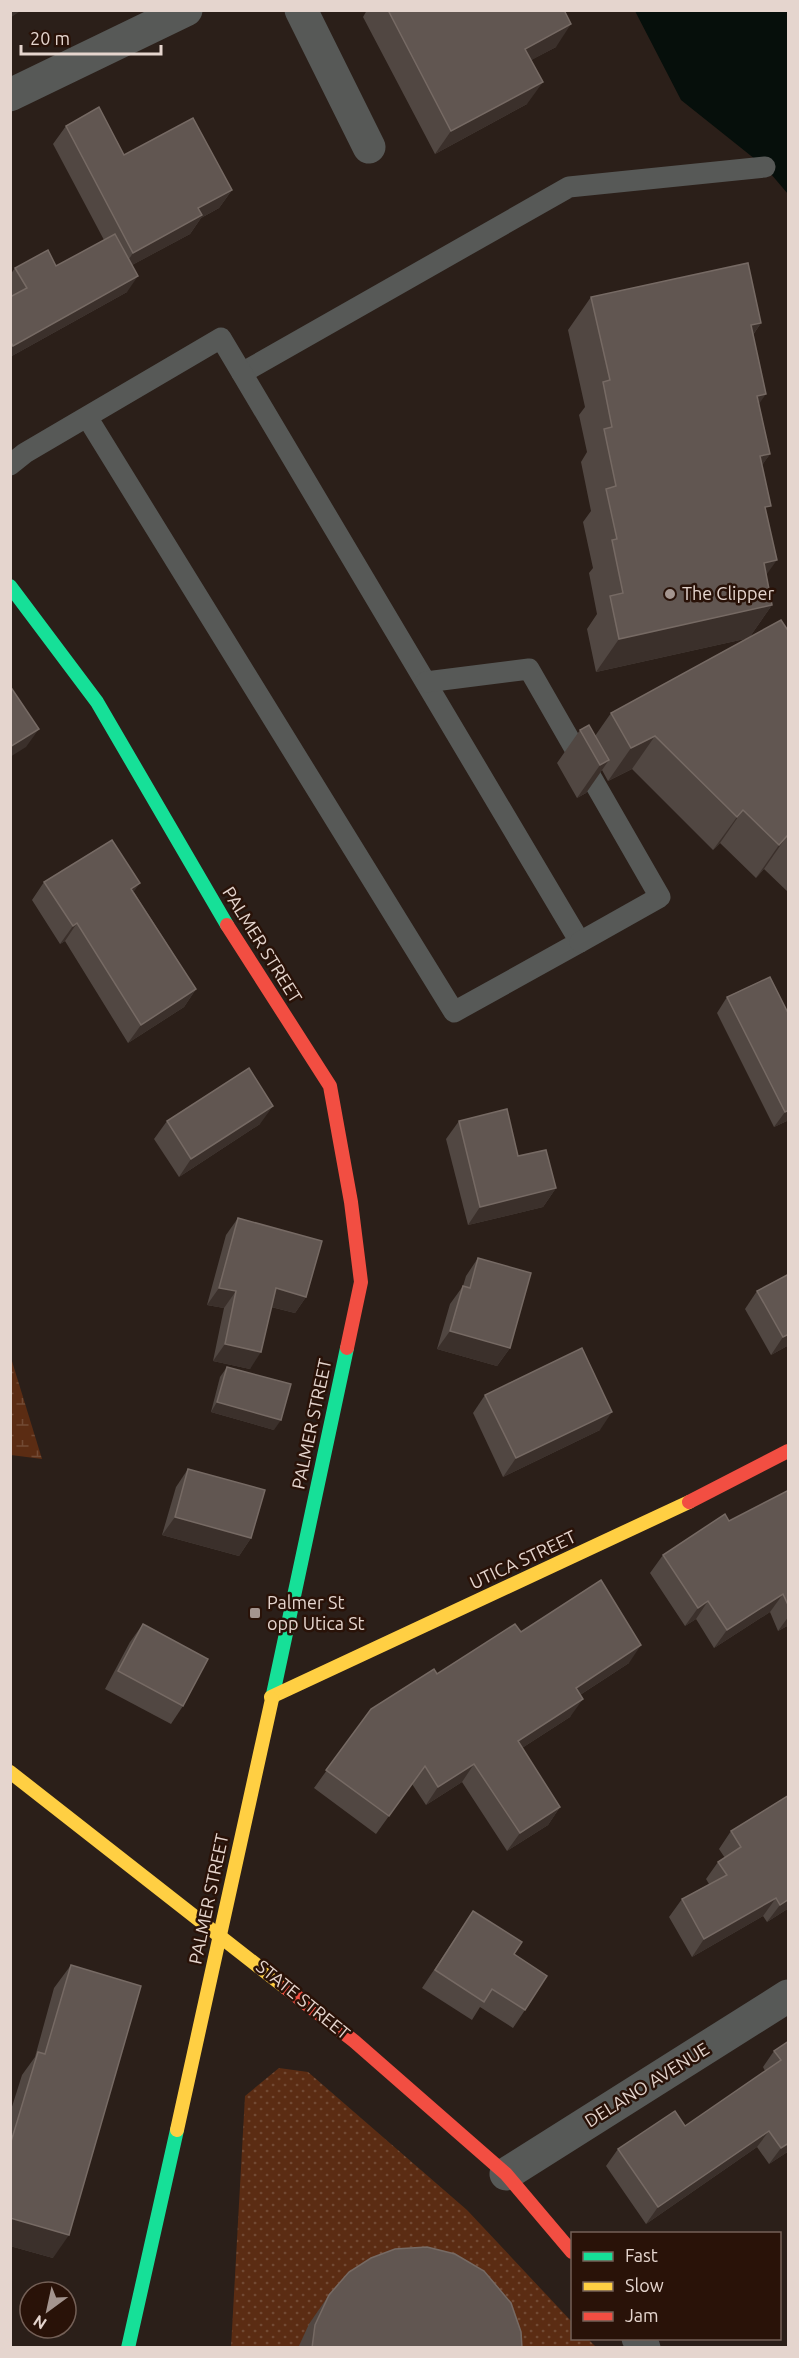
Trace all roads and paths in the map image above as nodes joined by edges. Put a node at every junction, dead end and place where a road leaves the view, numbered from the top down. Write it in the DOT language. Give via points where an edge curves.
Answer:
graph roads {
  1 [pos="186,10"];
  2 [pos="300,10"];
  3 [pos="10,95"];
  4 [pos="369,147"];
  5 [pos="765,167"];
  6 [pos="242,374"];
  7 [pos="87,417"];
  8 [pos="10,465"];
  9 [pos="10,586"];
  10 [pos="426,682"];
  11 [pos="580,942"];
  12 [pos="789,1451"];
  13 [pos="271,1697"];
  14 [pos="10,1772"];
  15 [pos="221,1935"];
  16 [pos="789,1996"];
  17 [pos="506,2174"];
  18 [pos="571,2250"];
  19 [pos="128,2348"];
  1 -- 3 [label="street"];
  2 -- 4 [label="street"];
  5 -- 6 [label="lane" via="569,187"];
  6 -- 7 [label="lane" via="221,338"];
  6 -- 10 [label="lane"];
  7 -- 8 [label="lane"];
  7 -- 11 [label="lane" via="454,1012"];
  9 -- 13 [label="street, PALMER STREET" via="97,702 227,926 330,1086 361,1282"];
  10 -- 11 [label="lane"];
  10 -- 11 [label="lane" via="529,669 660,897"];
  12 -- 13 [label="street, UTICA STREET" via="696,1500"];
  13 -- 15 [label="street, PALMER STREET"];
  14 -- 15 [label="street, STATE STREET"];
  15 -- 17 [label="street, STATE STREET" via="354,2041"];
  15 -- 19 [label="street, PALMER STREET"];
  16 -- 17 [label="street, DELANO AVENUE"];
  17 -- 18 [label="street, STATE STREET"];
}
